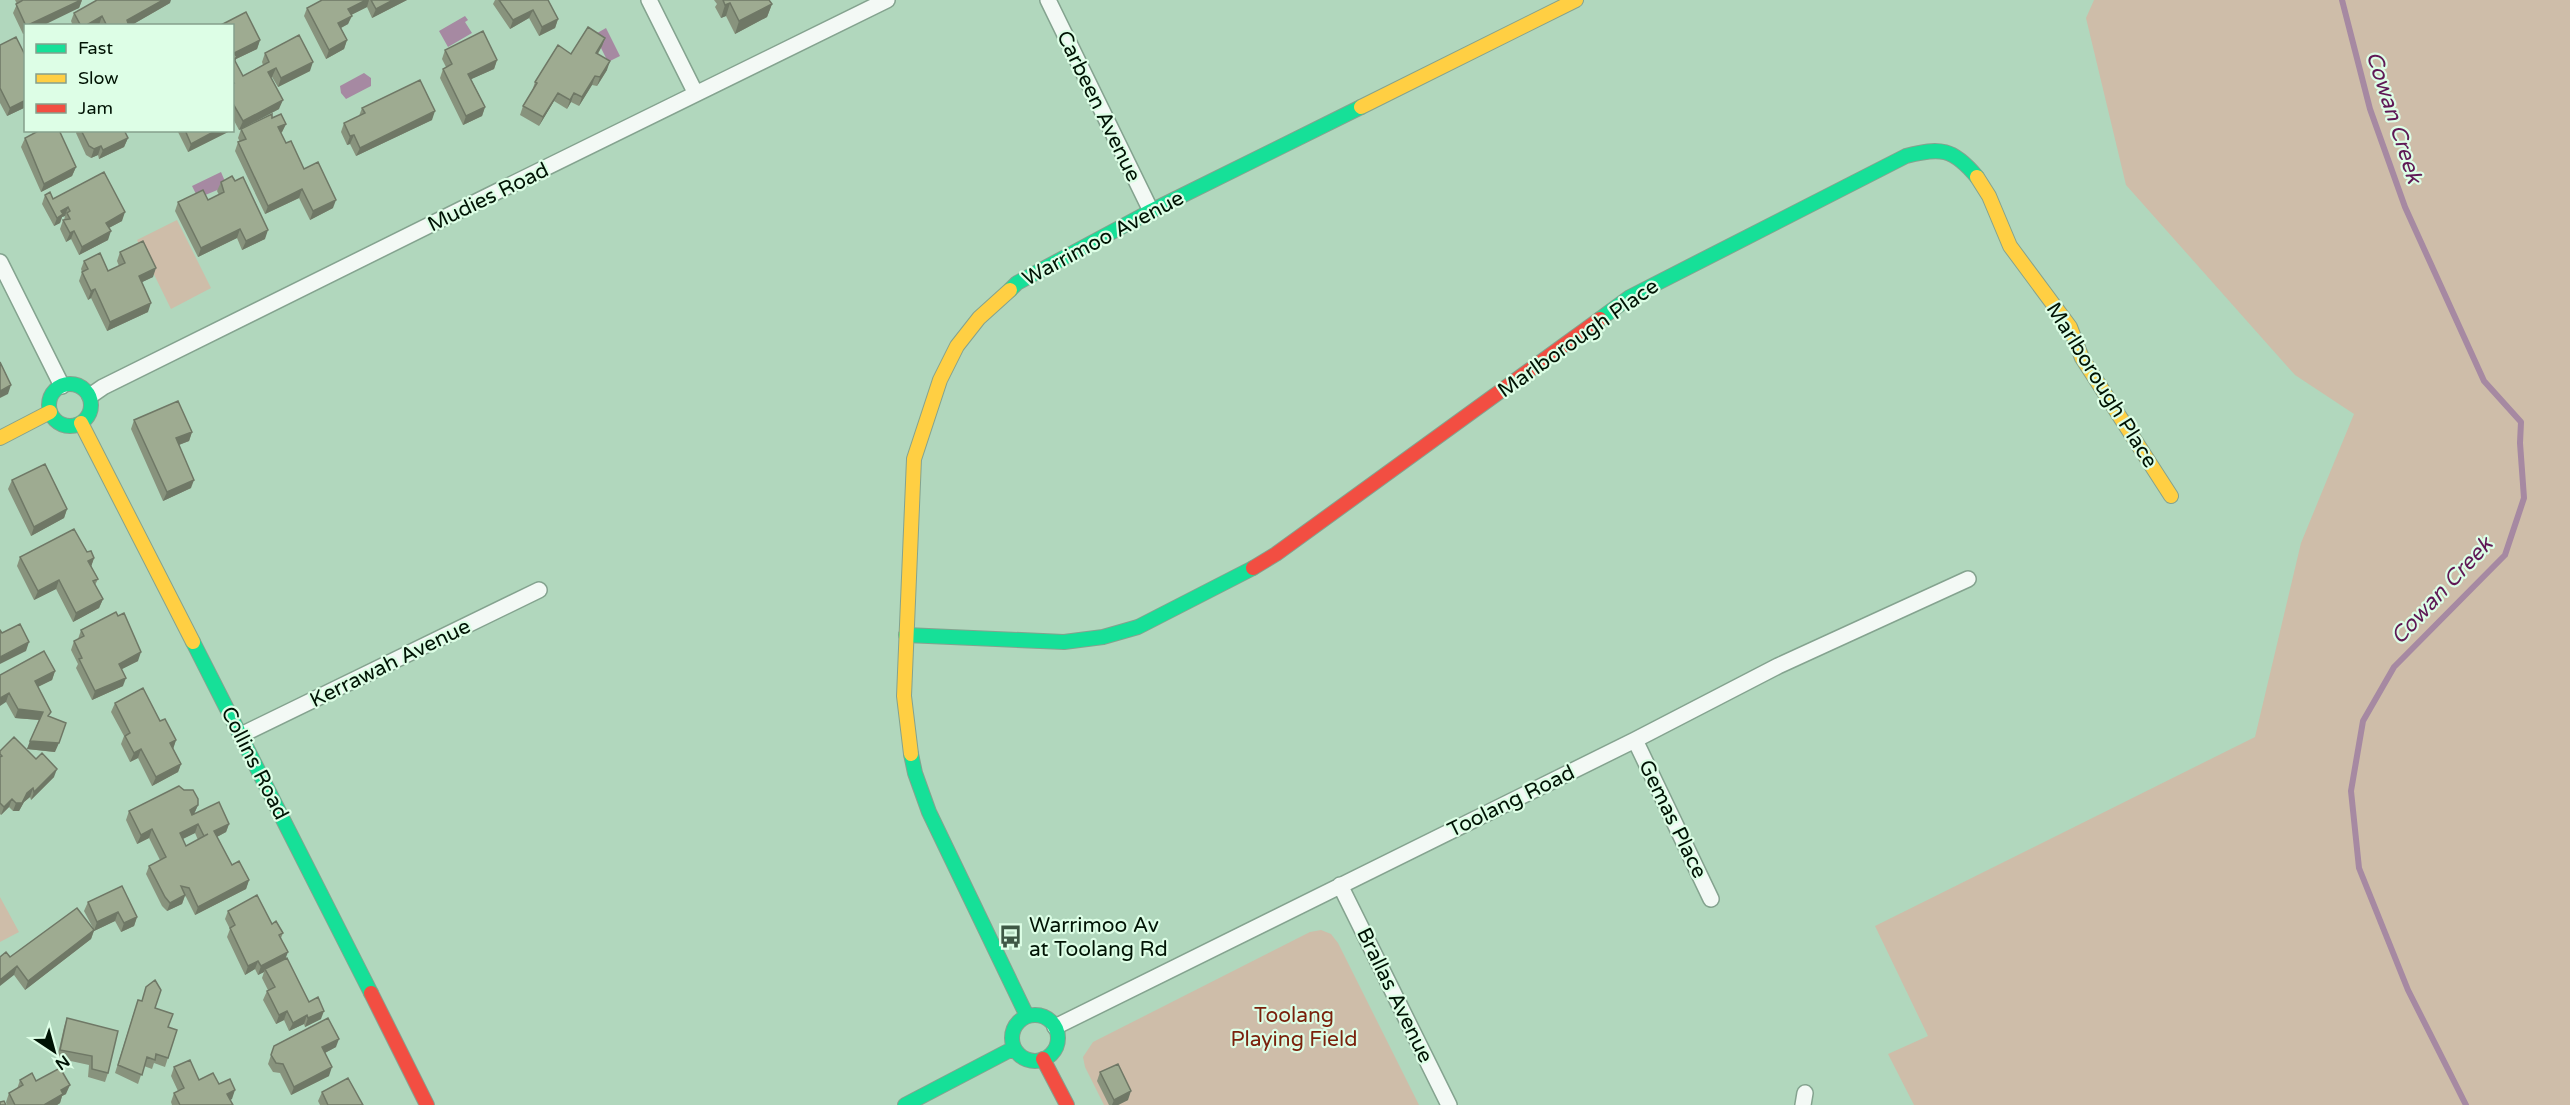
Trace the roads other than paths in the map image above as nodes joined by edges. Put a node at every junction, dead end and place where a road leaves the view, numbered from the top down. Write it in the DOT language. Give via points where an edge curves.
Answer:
graph roads {
  1 [pos="649,0"];
  2 [pos="887,0"];
  3 [pos="1048,0"];
  4 [pos="1576,0"];
  5 [pos="695,92"];
  6 [pos="1151,211"];
  7 [pos="0,262"];
  8 [pos="62,386"];
  9 [pos="90,396"];
  10 [pos="50,412"];
  11 [pos="81,423"];
  12 [pos="0,438"];
  13 [pos="2171,496"];
  14 [pos="1968,579"];
  15 [pos="539,590"];
  16 [pos="906,635"];
  17 [pos="241,735"];
  18 [pos="1635,740"];
  19 [pos="1340,885"];
  20 [pos="1711,899"];
  21 [pos="1027,1016"];
  22 [pos="1055,1027"];
  23 [pos="1014,1048"];
  24 [pos="1043,1059"];
  25 [pos="427,1105"];
  26 [pos="905,1105"];
  27 [pos="1067,1105"];
  28 [pos="1449,1105"];
  1 -- 5 [label="street"];
  2 -- 5 [label="street, Mudies Road"];
  3 -- 6 [label="street, Carbeen Avenue"];
  4 -- 6 [label="street, Warrimoo Avenue"];
  5 -- 9 [label="street, Mudies Road"];
  6 -- 16 [label="street, Warrimoo Avenue" via="1017,283 979,318 957,346 927,415 914,459"];
  7 -- 8 [label="street"];
  8 -- 9 [label="street" via="79,386"];
  8 -- 10 [label="street" via="50,399"];
  9 -- 11 [label="street" via="91,410"];
  10 -- 11 [label="street" via="64,426"];
  10 -- 12 [label="street"];
  11 -- 17 [label="street, Collins Road"];
  13 -- 16 [label="street, Marlborough Place" via="2082,358 2070,327 2010,246 1976,175 1958,157 1933,149 1906,156 1630,297 1276,554 1138,627 1064,642"];
  14 -- 18 [label="street, Toolang Road" via="1778,666"];
  15 -- 17 [label="street, Kerrawah Avenue"];
  16 -- 21 [label="street, Warrimoo Avenue" via="904,696 915,773 929,812"];
  17 -- 25 [label="street, Collins Road"];
  18 -- 19 [label="street, Toolang Road"];
  18 -- 20 [label="street, Gemas Place"];
  19 -- 22 [label="street, Toolang Road"];
  19 -- 28 [label="street, Brallas Avenue"];
  21 -- 22 [label="street" via="1042,1015"];
  21 -- 23 [label="street" via="1012,1032"];
  22 -- 24 [label="street" via="1057,1045"];
  23 -- 24 [label="street" via="1025,1059"];
  23 -- 26 [label="street"];
  24 -- 27 [label="street"];
}
